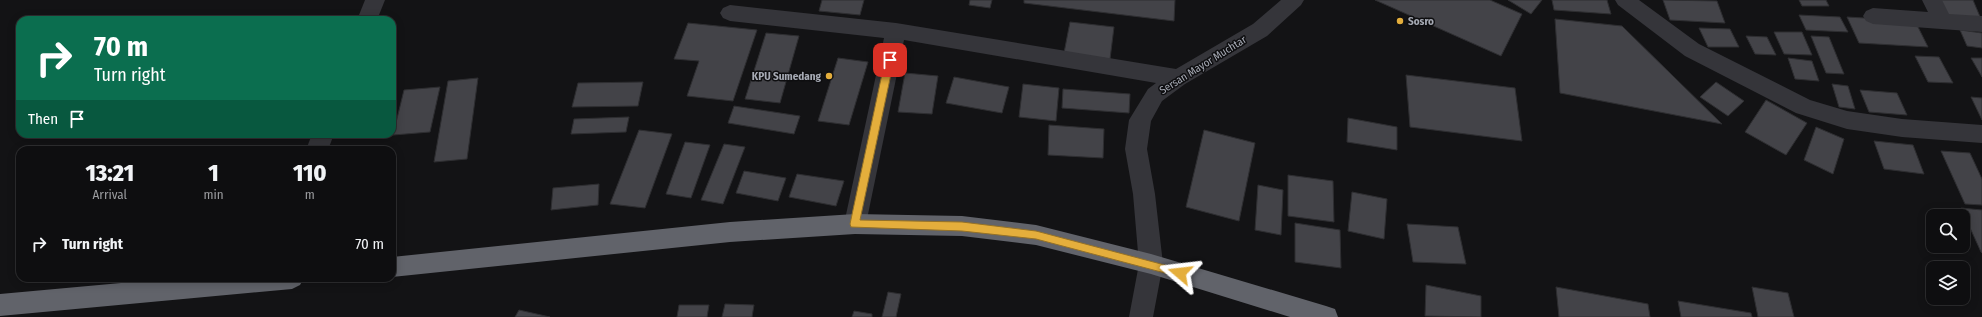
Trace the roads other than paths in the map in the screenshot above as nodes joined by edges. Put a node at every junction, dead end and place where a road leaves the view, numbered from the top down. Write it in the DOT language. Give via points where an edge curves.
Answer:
graph roads {
  1 [pos="375,0"];
  2 [pos="1294,0"];
  3 [pos="1625,0"];
  4 [pos="1932,0"];
  5 [pos="730,13"];
  6 [pos="369,16"];
  7 [pos="1873,16"];
  8 [pos="1943,21"];
  9 [pos="1982,24"];
  10 [pos="896,31"];
  11 [pos="1178,78"];
  12 [pos="1982,134"];
  13 [pos="855,224"];
  14 [pos="1151,264"];
  15 [pos="396,267"];
  16 [pos="235,282"];
  17 [pos="0,305"];
  18 [pos="1141,317"];
  19 [pos="1326,317"];
  1 -- 6 [label="street"];
  2 -- 11 [label="street, Sersan Mayor Muchtar" via="1260,30"];
  3 -- 12 [label="street" via="1692,50 1804,107 1847,120 1902,128"];
  4 -- 8 [label="street"];
  5 -- 10 [label="street"];
  7 -- 8 [label="street"];
  8 -- 9 [label="street"];
  10 -- 11 [label="street"];
  10 -- 13 [label="street"];
  11 -- 14 [label="street, Sersan Mayor Muchtar" via="1155,95 1140,120 1136,149 1144,194"];
  13 -- 14 [label="highway" via="962,226 1036,235"];
  13 -- 15 [label="highway" via="730,232"];
  14 -- 18 [label="street, Sersan Mayor Muchtar"];
  14 -- 19 [label="highway"];
  16 -- 17 [label="highway"];
}
